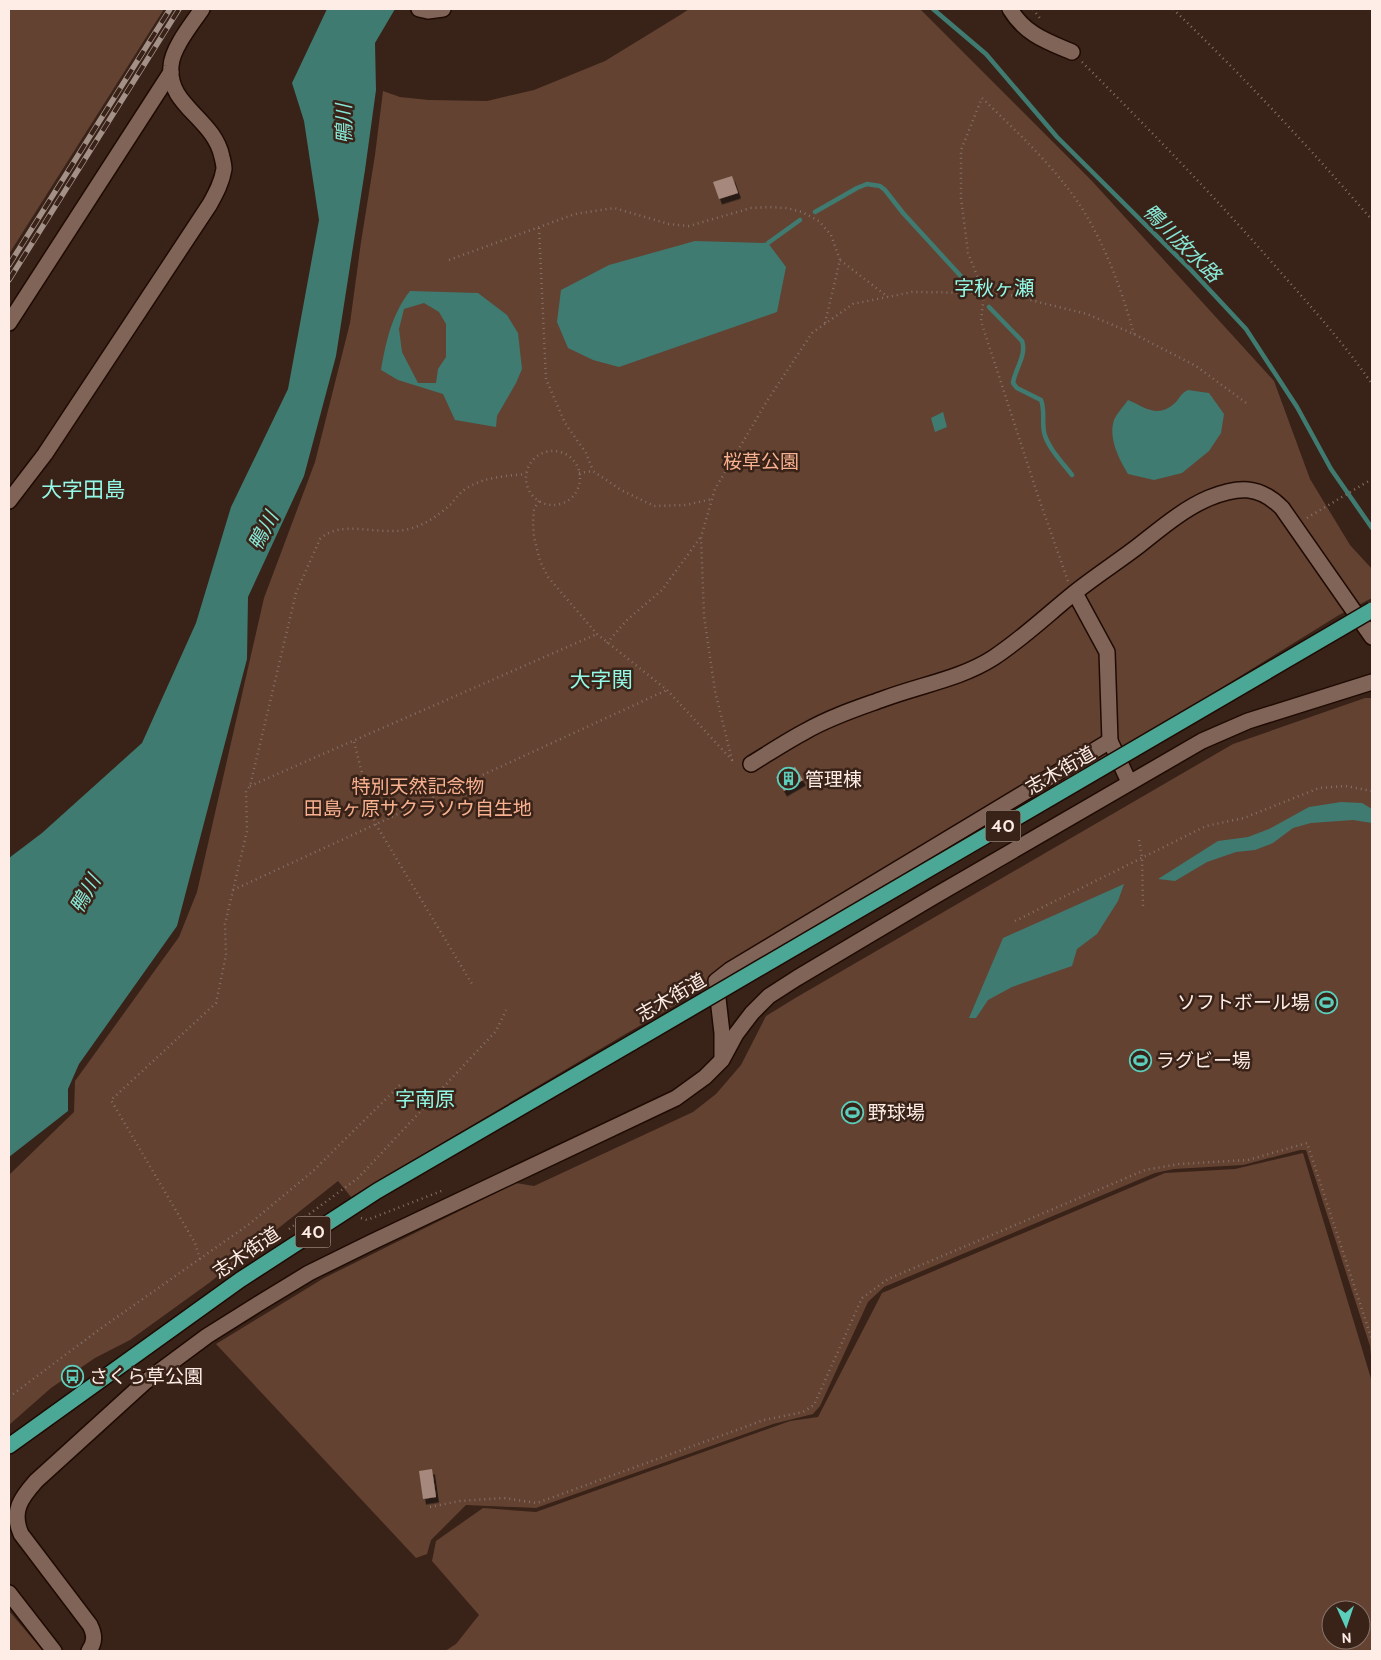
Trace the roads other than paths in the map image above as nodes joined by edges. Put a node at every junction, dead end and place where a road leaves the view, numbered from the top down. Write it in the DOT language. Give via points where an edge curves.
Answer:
graph roads {
  1 [pos="202,9"];
  2 [pos="419,9"];
  3 [pos="443,9"];
  4 [pos="1010,9"];
  5 [pos="1072,52"];
  6 [pos="171,72"];
  7 [pos="9,324"];
  8 [pos="9,501"];
  9 [pos="1074,593"];
  10 [pos="1372,610"];
  11 [pos="1372,637"];
  12 [pos="1372,682"];
  13 [pos="1110,741"];
  14 [pos="751,764"];
  15 [pos="1129,782"];
  16 [pos="722,1060"];
  17 [pos="9,1446"];
  18 [pos="9,1593"];
  19 [pos="54,1651"];
  20 [pos="89,1651"];
  1 -- 6 [label="street" via="174,53"];
  2 -- 3 [label="street"];
  4 -- 5 [label="street" via="1036,37"];
  6 -- 7 [label="street"];
  6 -- 8 [label="street" via="177,94 211,131 220,148 224,167 220,186 45,454"];
  9 -- 11 [label="street" via="1199,502 1232,490 1251,490 1273,499 1295,525"];
  9 -- 13 [label="street" via="1107,652"];
  9 -- 14 [label="street" via="986,662 824,722"];
  10 -- 17 [label="main road, 志木街道 / 40, bridge" via="377,1191 240,1280"];
  12 -- 15 [label="street" via="1248,721 1202,741"];
  13 -- 15 [label="street"];
  13 -- 16 [label="street" via="716,981"];
  15 -- 16 [label="street" via="769,996 736,1034"];
  16 -- 20 [label="street" via="676,1098 364,1246 258,1304 207,1336 145,1382 36,1481 19,1505 17,1526 90,1625 94,1640"];
  18 -- 19 [label="street"];
}
